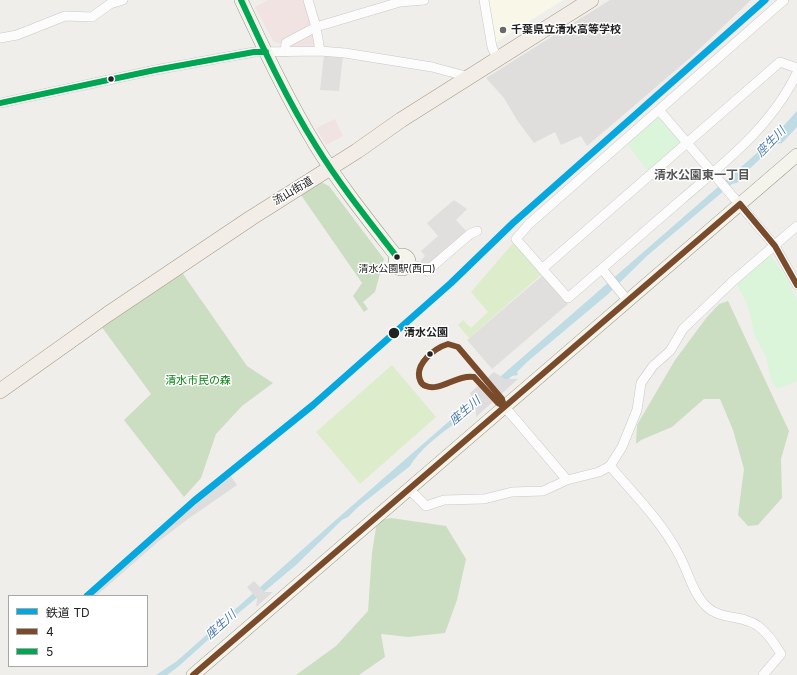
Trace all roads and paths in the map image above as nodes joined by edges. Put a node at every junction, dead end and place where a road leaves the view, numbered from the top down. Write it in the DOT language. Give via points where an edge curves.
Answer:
graph roads {
  1 [pos="123,0"];
  2 [pos="241,0"];
  3 [pos="308,0"];
  4 [pos="424,0"];
  5 [pos="484,0"];
  6 [pos="591,0"];
  7 [pos="784,0"];
  8 [pos="316,27"];
  9 [pos="0,38"];
  10 [pos="320,51"];
  11 [pos="266,52"];
  12 [pos="285,52"];
  13 [pos="497,58"];
  14 [pos="797,68"];
  15 [pos="797,73"];
  16 [pos="469,76"];
  17 [pos="0,103"];
  18 [pos="659,110"];
  19 [pos="688,142"];
  20 [pos="797,154"];
  21 [pos="330,168"];
  22 [pos="715,174"];
  23 [pos="737,200"];
  24 [pos="797,226"];
  25 [pos="477,231"];
  26 [pos="775,246"];
  27 [pos="409,264"];
  28 [pos="542,269"];
  29 [pos="604,271"];
  30 [pos="797,285"];
  31 [pos="624,296"];
  32 [pos="0,391"];
  33 [pos="504,406"];
  34 [pos="610,466"];
  35 [pos="567,480"];
  36 [pos="409,488"];
  37 [pos="193,675"];
  38 [pos="763,675"];
  1 -- 9 [label="street" via="110,4 92,17 65,16 23,33"];
  2 -- 11 [label="street"];
  3 -- 8 [label="street"];
  4 -- 8 [label="street" via="400,2"];
  5 -- 13 [label="street" via="492,47"];
  6 -- 13 [label="main road, 流山街道"];
  7 -- 18 [label="street"];
  8 -- 10 [label="street"];
  8 -- 12 [label="street" via="286,43"];
  10 -- 12 [label="street"];
  10 -- 16 [label="street" via="432,67"];
  11 -- 12 [label="street"];
  11 -- 17 [label="street" via="154,70"];
  11 -- 21 [label="street" via="315,145"];
  13 -- 16 [label="main road, 流山街道"];
  14 -- 19 [label="street" via="780,62"];
  15 -- 22 [label="street" via="768,118"];
  16 -- 21 [label="main road, 流山街道"];
  18 -- 19 [label="street"];
  18 -- 28 [label="street" via="529,224 516,239"];
  19 -- 22 [label="street"];
  19 -- 28 [label="street"];
  20 -- 23 [label="street"];
  21 -- 27 [label="street" via="397,257 395,263 399,269 406,268"];
  21 -- 32 [label="main road, 流山街道" via="173,270"];
  22 -- 23 [label="street"];
  22 -- 29 [label="street"];
  23 -- 26 [label="street"];
  23 -- 31 [label="street"];
  24 -- 26 [label="street"];
  25 -- 27 [label="street" via="470,234 427,271"];
  26 -- 30 [label="street"];
  26 -- 34 [label="street" via="732,282 683,329 670,351 653,366 641,383 637,410 622,447"];
  28 -- 29 [label="street" via="568,298"];
  29 -- 31 [label="street"];
  31 -- 33 [label="street"];
  33 -- 35 [label="street"];
  33 -- 36 [label="street"];
  34 -- 35 [label="street" via="599,472"];
  34 -- 38 [label="street" via="657,521 678,553 696,592 707,607 724,616 758,626 774,641 780,654"];
  35 -- 36 [label="street" via="542,491 512,492 484,499 444,500 426,506"];
  36 -- 37 [label="street"];
}
